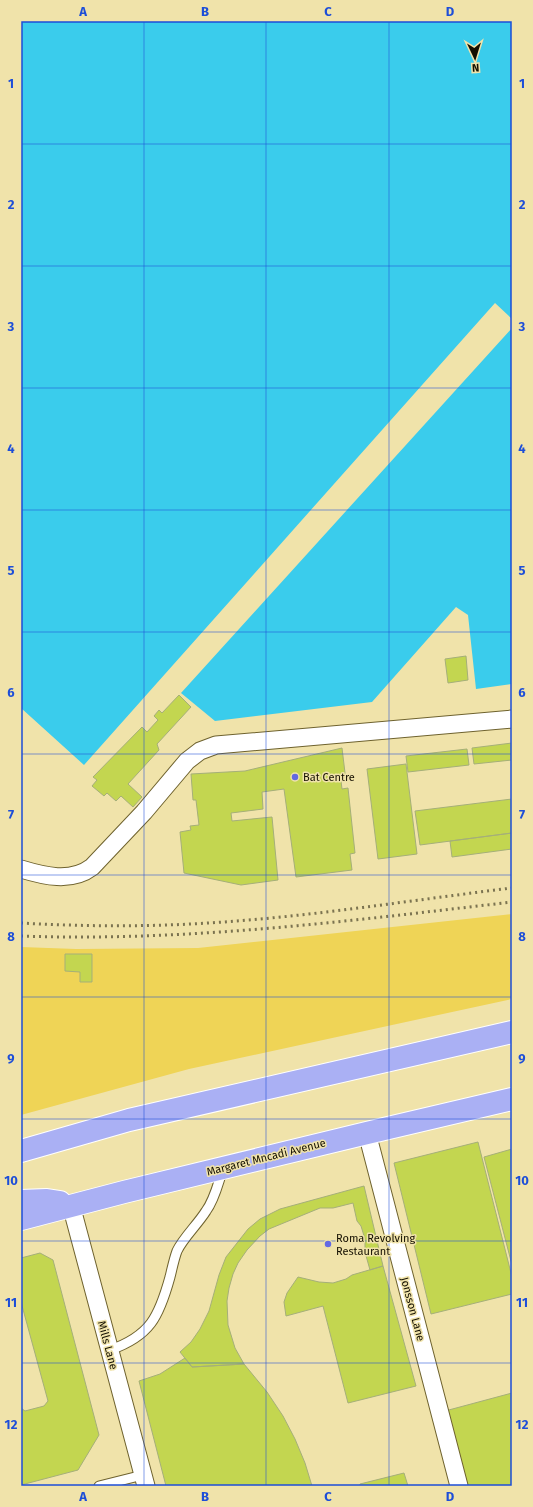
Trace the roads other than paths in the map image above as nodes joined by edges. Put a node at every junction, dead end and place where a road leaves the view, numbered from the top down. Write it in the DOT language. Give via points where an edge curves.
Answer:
graph roads {
  1 [pos="512,719"];
  2 [pos="21,869"];
  3 [pos="512,1032"];
  4 [pos="512,1099"];
  5 [pos="367,1133"];
  6 [pos="21,1151"];
  7 [pos="223,1168"];
  8 [pos="21,1201"];
  9 [pos="71,1205"];
  10 [pos="21,1219"];
  11 [pos="110,1350"];
  12 [pos="144,1480"];
  13 [pos="99,1486"];
  14 [pos="459,1486"];
  1 -- 2 [label="street" via="216,745 200,751 187,761 144,812 87,871 79,875 60,877"];
  3 -- 6 [label="main road" via="129,1120"];
  4 -- 5 [label="main road, Margaret Mncadi Avenue"];
  5 -- 7 [label="main road, Margaret Mncadi Avenue"];
  5 -- 14 [label="street, Jonsson Lane"];
  7 -- 9 [label="main road, Margaret Mncadi Avenue"];
  7 -- 11 [label="lane" via="207,1211 177,1250 165,1295 153,1320 140,1336"];
  8 -- 9 [label="main road" via="47,1200"];
  9 -- 10 [label="main road, Margaret Mncadi Avenue"];
  9 -- 11 [label="street, Mills Lane"];
  11 -- 12 [label="street, Mills Lane"];
  12 -- 13 [label="lane"];
}
